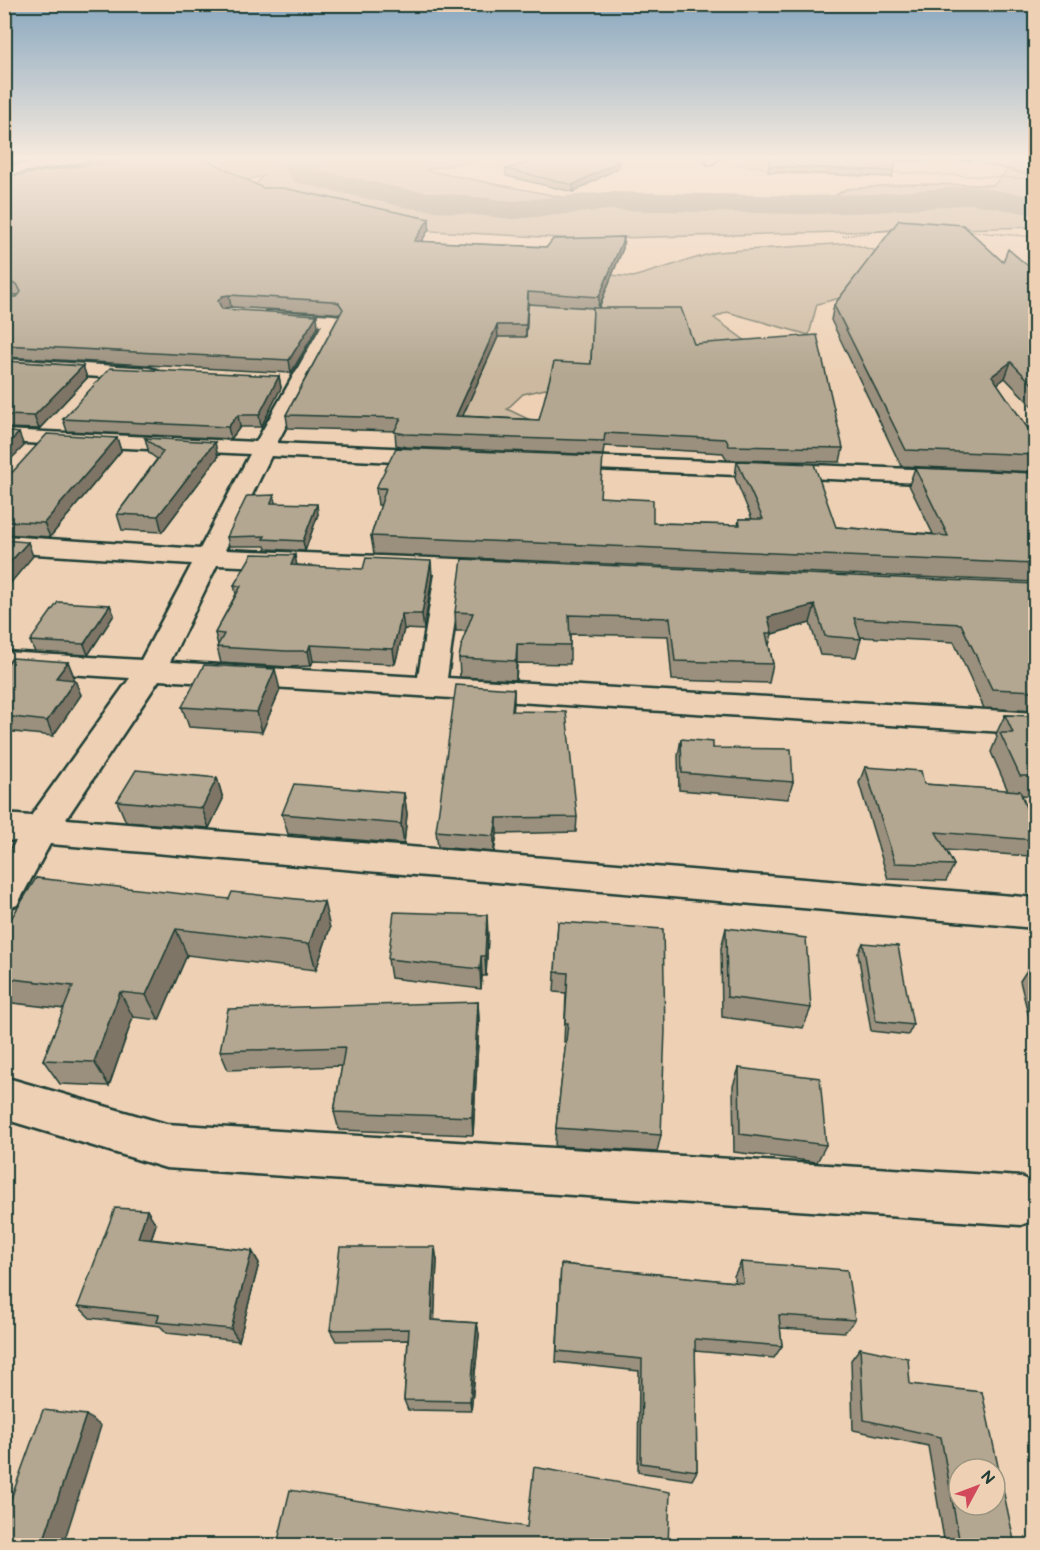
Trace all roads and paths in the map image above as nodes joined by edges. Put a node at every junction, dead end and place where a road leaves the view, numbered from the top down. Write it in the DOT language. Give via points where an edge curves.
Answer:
graph roads {
  1 [pos="878,230"];
  2 [pos="962,231"];
  3 [pos="843,236"];
  4 [pos="1035,237"];
  5 [pos="253,315"];
  6 [pos="4,365"];
  7 [pos="106,372"];
  8 [pos="163,374"];
  9 [pos="91,388"];
  10 [pos="61,422"];
  11 [pos="4,436"];
  12 [pos="45,438"];
  13 [pos="263,450"];
  14 [pos="453,458"];
  15 [pos="25,461"];
  16 [pos="537,461"];
  17 [pos="1035,482"];
  18 [pos="4,544"];
  19 [pos="210,557"];
  20 [pos="449,567"];
  21 [pos="532,570"];
  22 [pos="4,661"];
  23 [pos="151,670"];
  24 [pos="430,688"];
  25 [pos="1035,724"];
  26 [pos="4,827"];
  27 [pos="40,830"];
  28 [pos="4,895"];
  29 [pos="1035,913"];
  30 [pos="4,1098"];
  31 [pos="1022,1201"];
  1 -- 3 [label="path"];
  2 -- 4 [label="path"];
  5 -- 13 [label="street" via="333,320 287,381"];
  6 -- 7 [label="street"];
  7 -- 8 [label="street"];
  7 -- 9 [label="street"];
  10 -- 12 [label="street"];
  11 -- 12 [label="street"];
  12 -- 13 [label="street"];
  12 -- 15 [label="street"];
  13 -- 14 [label="street"];
  13 -- 19 [label="street"];
  16 -- 17 [label="street"];
  18 -- 19 [label="street"];
  19 -- 20 [label="street"];
  19 -- 23 [label="street"];
  20 -- 21 [label="street"];
  20 -- 24 [label="street"];
  22 -- 23 [label="street"];
  23 -- 24 [label="street"];
  23 -- 27 [label="street"];
  24 -- 25 [label="street"];
  26 -- 27 [label="street"];
  27 -- 28 [label="street"];
  27 -- 29 [label="street"];
  30 -- 31 [label="street" via="166,1146"];
}
